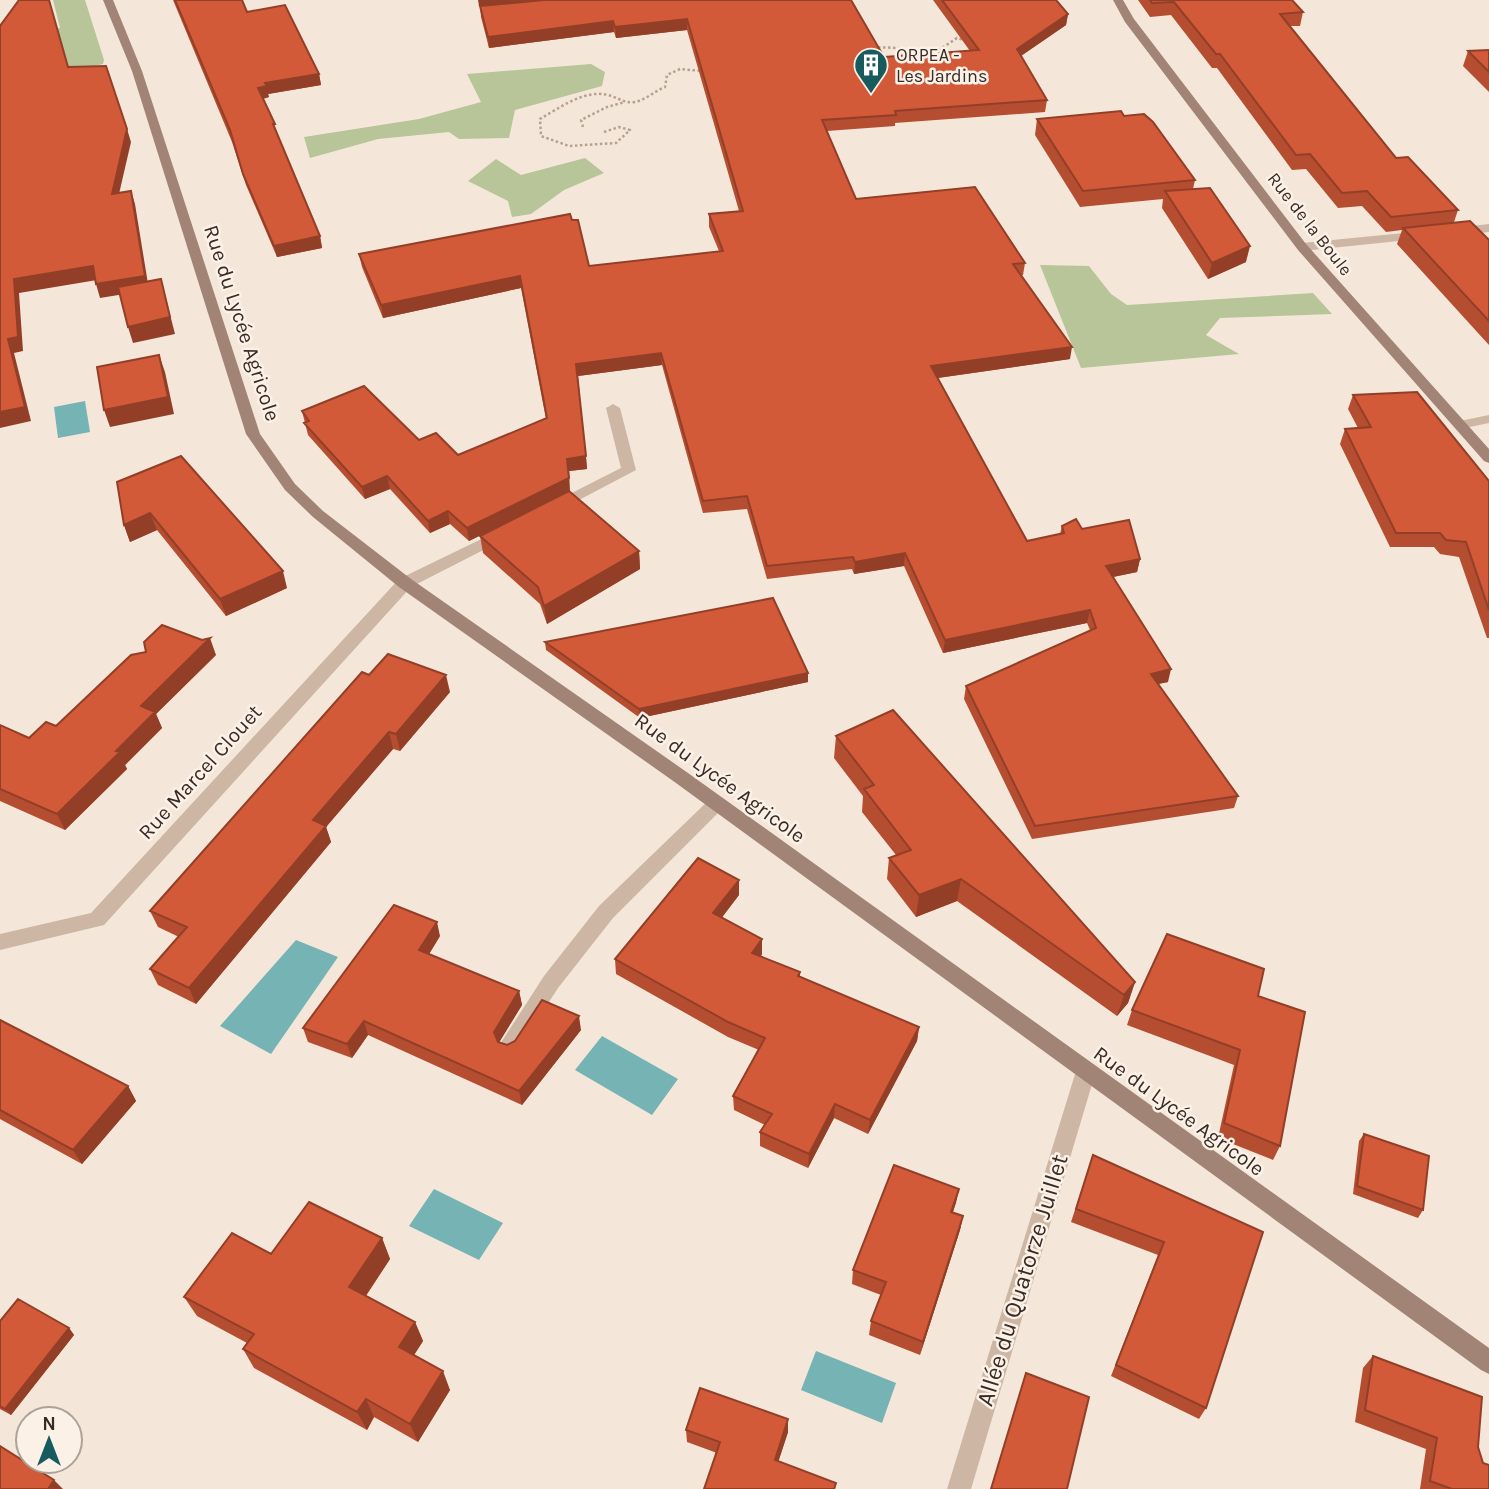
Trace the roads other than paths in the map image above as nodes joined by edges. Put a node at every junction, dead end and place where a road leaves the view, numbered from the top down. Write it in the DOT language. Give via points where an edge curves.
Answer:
graph roads {
  1 [pos="108,0"];
  2 [pos="1118,0"];
  3 [pos="1489,228"];
  4 [pos="1302,247"];
  5 [pos="613,408"];
  6 [pos="1489,419"];
  7 [pos="1460,425"];
  8 [pos="1489,458"];
  9 [pos="542,514"];
  10 [pos="517,527"];
  11 [pos="405,583"];
  12 [pos="717,803"];
  13 [pos="0,942"];
  14 [pos="509,1047"];
  15 [pos="1086,1071"];
  16 [pos="1489,1362"];
  17 [pos="959,1489"];
  1 -- 11 [label="street, Rue du Lycée Agricole" via="137,71 253,435 290,488"];
  2 -- 4 [label="street, Rue de la Boule"];
  3 -- 4 [label="street"];
  4 -- 7 [label="street, Rue de la Boule"];
  5 -- 9 [label="street" via="629,470"];
  6 -- 7 [label="street"];
  7 -- 8 [label="street, Rue de la Boule"];
  10 -- 11 [label="street"];
  11 -- 12 [label="street, Rue du Lycée Agricole"];
  11 -- 13 [label="street, Rue Marcel Clouet" via="97,919"];
  12 -- 14 [label="street" via="606,912 551,982"];
  12 -- 15 [label="street, Rue du Lycée Agricole"];
  15 -- 16 [label="street, Rue du Lycée Agricole"];
  15 -- 17 [label="street, Allée du Quatorze Juillet"];
}
